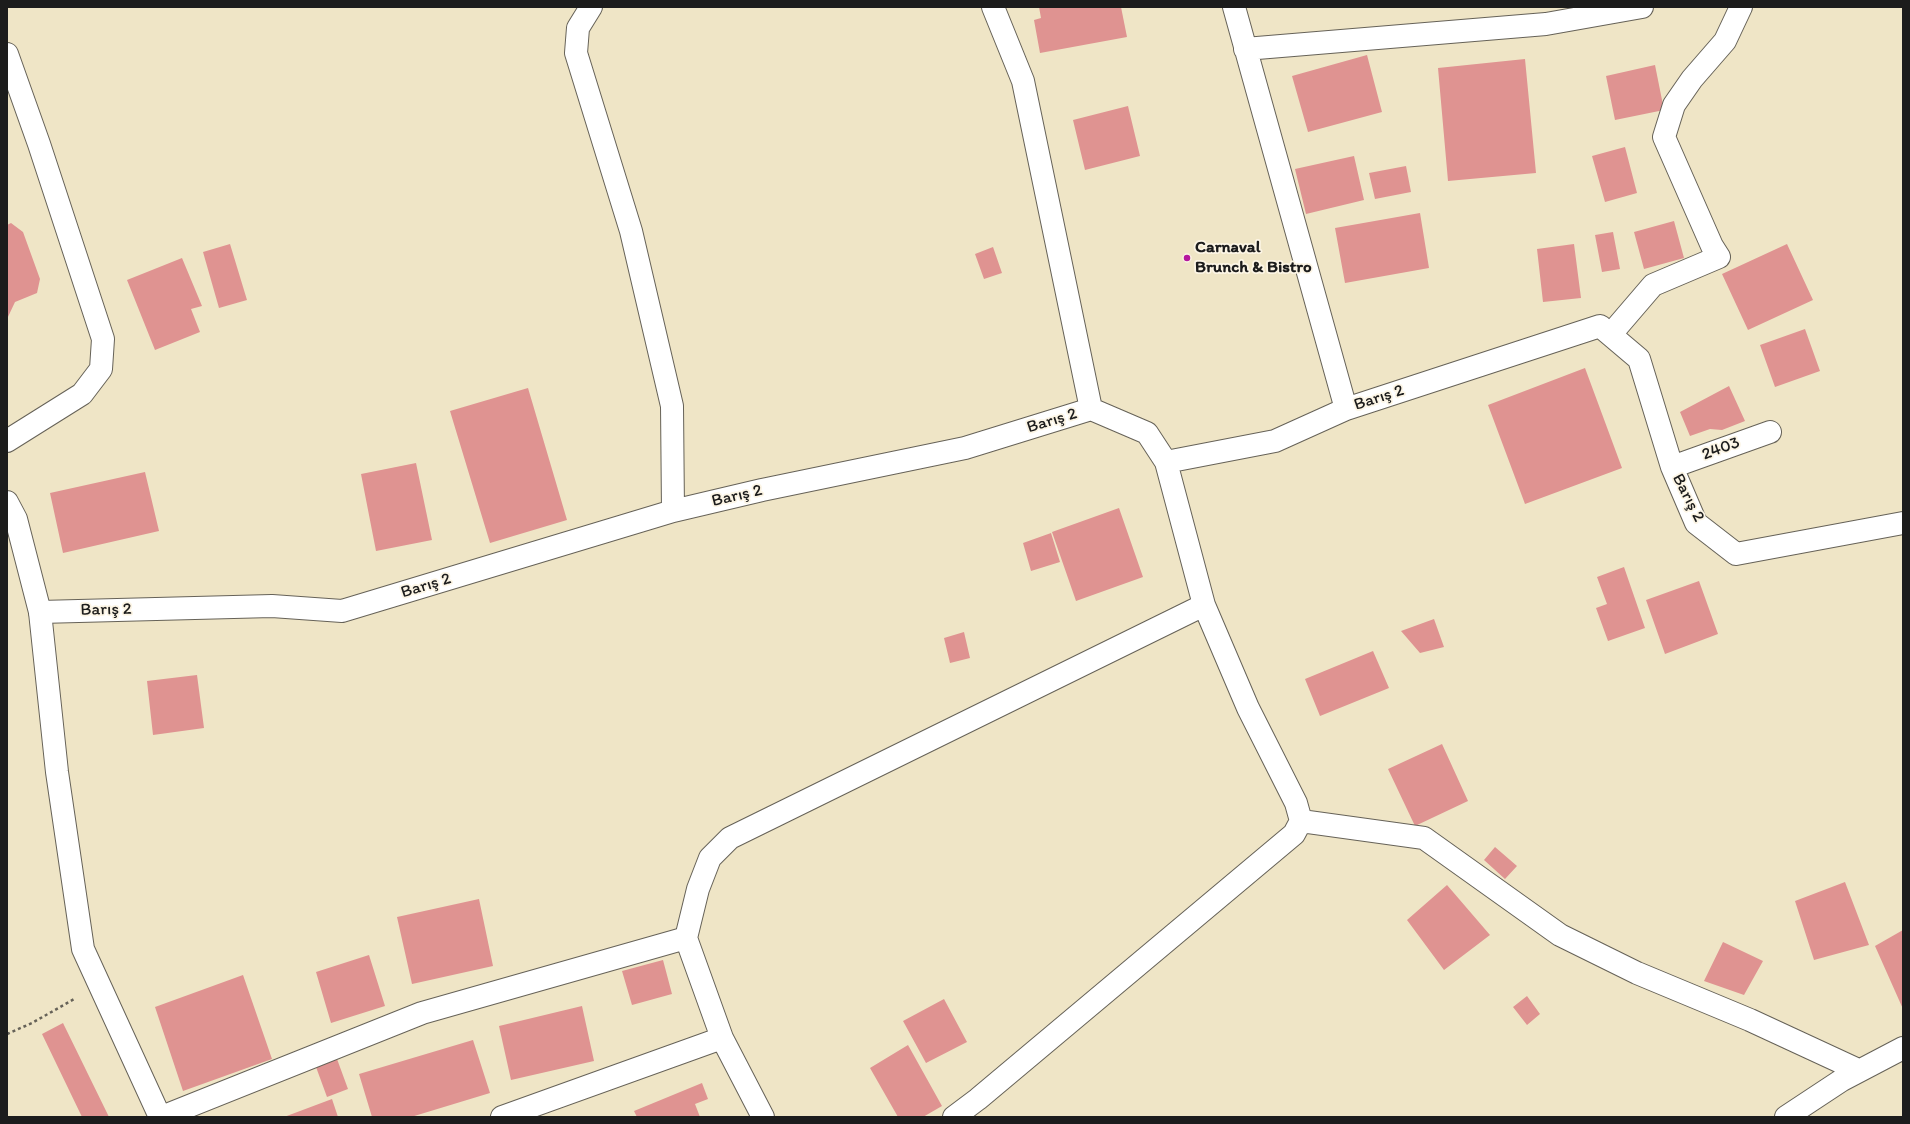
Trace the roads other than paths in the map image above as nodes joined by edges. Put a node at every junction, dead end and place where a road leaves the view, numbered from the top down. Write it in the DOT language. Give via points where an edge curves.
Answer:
graph roads {
  1 [pos="591,7"];
  2 [pos="993,7"];
  3 [pos="1234,7"];
  4 [pos="1642,7"];
  5 [pos="1741,7"];
  6 [pos="1245,49"];
  7 [pos="7,54"];
  8 [pos="1611,334"];
  9 [pos="1091,409"];
  10 [pos="1346,409"];
  11 [pos="1770,432"];
  12 [pos="7,441"];
  13 [pos="1166,462"];
  14 [pos="1672,467"];
  15 [pos="7,502"];
  16 [pos="673,511"];
  17 [pos="1903,523"];
  18 [pos="1204,605"];
  19 [pos="40,612"];
  20 [pos="1301,821"];
  21 [pos="686,938"];
  22 [pos="722,1038"];
  23 [pos="1903,1048"];
  24 [pos="1858,1070"];
  25 [pos="161,1117"];
  26 [pos="502,1117"];
  27 [pos="763,1117"];
  28 [pos="954,1117"];
  29 [pos="1786,1117"];
  1 -- 16 [label="street" via="578,28 576,53 631,231 672,406"];
  2 -- 9 [label="street" via="1023,81"];
  3 -- 6 [label="street"];
  4 -- 6 [label="street" via="1546,24"];
  5 -- 8 [label="street" via="1725,41 1692,79 1674,105 1664,137 1712,246 1720,257 1653,285"];
  6 -- 10 [label="street"];
  7 -- 12 [label="street" via="103,339 101,369 82,394"];
  8 -- 10 [label="street, Barış 2" via="1600,326"];
  8 -- 14 [label="street, Barış 2" via="1639,360"];
  9 -- 13 [label="street, Barış 2" via="1147,433"];
  9 -- 16 [label="street, Barış 2" via="965,448"];
  10 -- 13 [label="street, Barış 2" via="1275,441"];
  11 -- 14 [label="street, 2403"];
  13 -- 18 [label="street"];
  14 -- 17 [label="street, Barış 2" via="1696,523 1736,554"];
  15 -- 19 [label="street" via="16,519"];
  16 -- 19 [label="street, Barış 2" via="342,611 272,606"];
  18 -- 20 [label="street" via="1248,708 1296,803"];
  18 -- 21 [label="street" via="730,838 710,858 698,889"];
  19 -- 25 [label="street" via="57,772 83,949"];
  20 -- 24 [label="street" via="1424,838 1560,935 1637,973 1750,1020"];
  20 -- 28 [label="street" via="1294,834"];
  21 -- 22 [label="street"];
  21 -- 25 [label="street" via="422,1013"];
  22 -- 26 [label="street"];
  22 -- 27 [label="street"];
  23 -- 24 [label="street"];
  24 -- 29 [label="street"];
}
